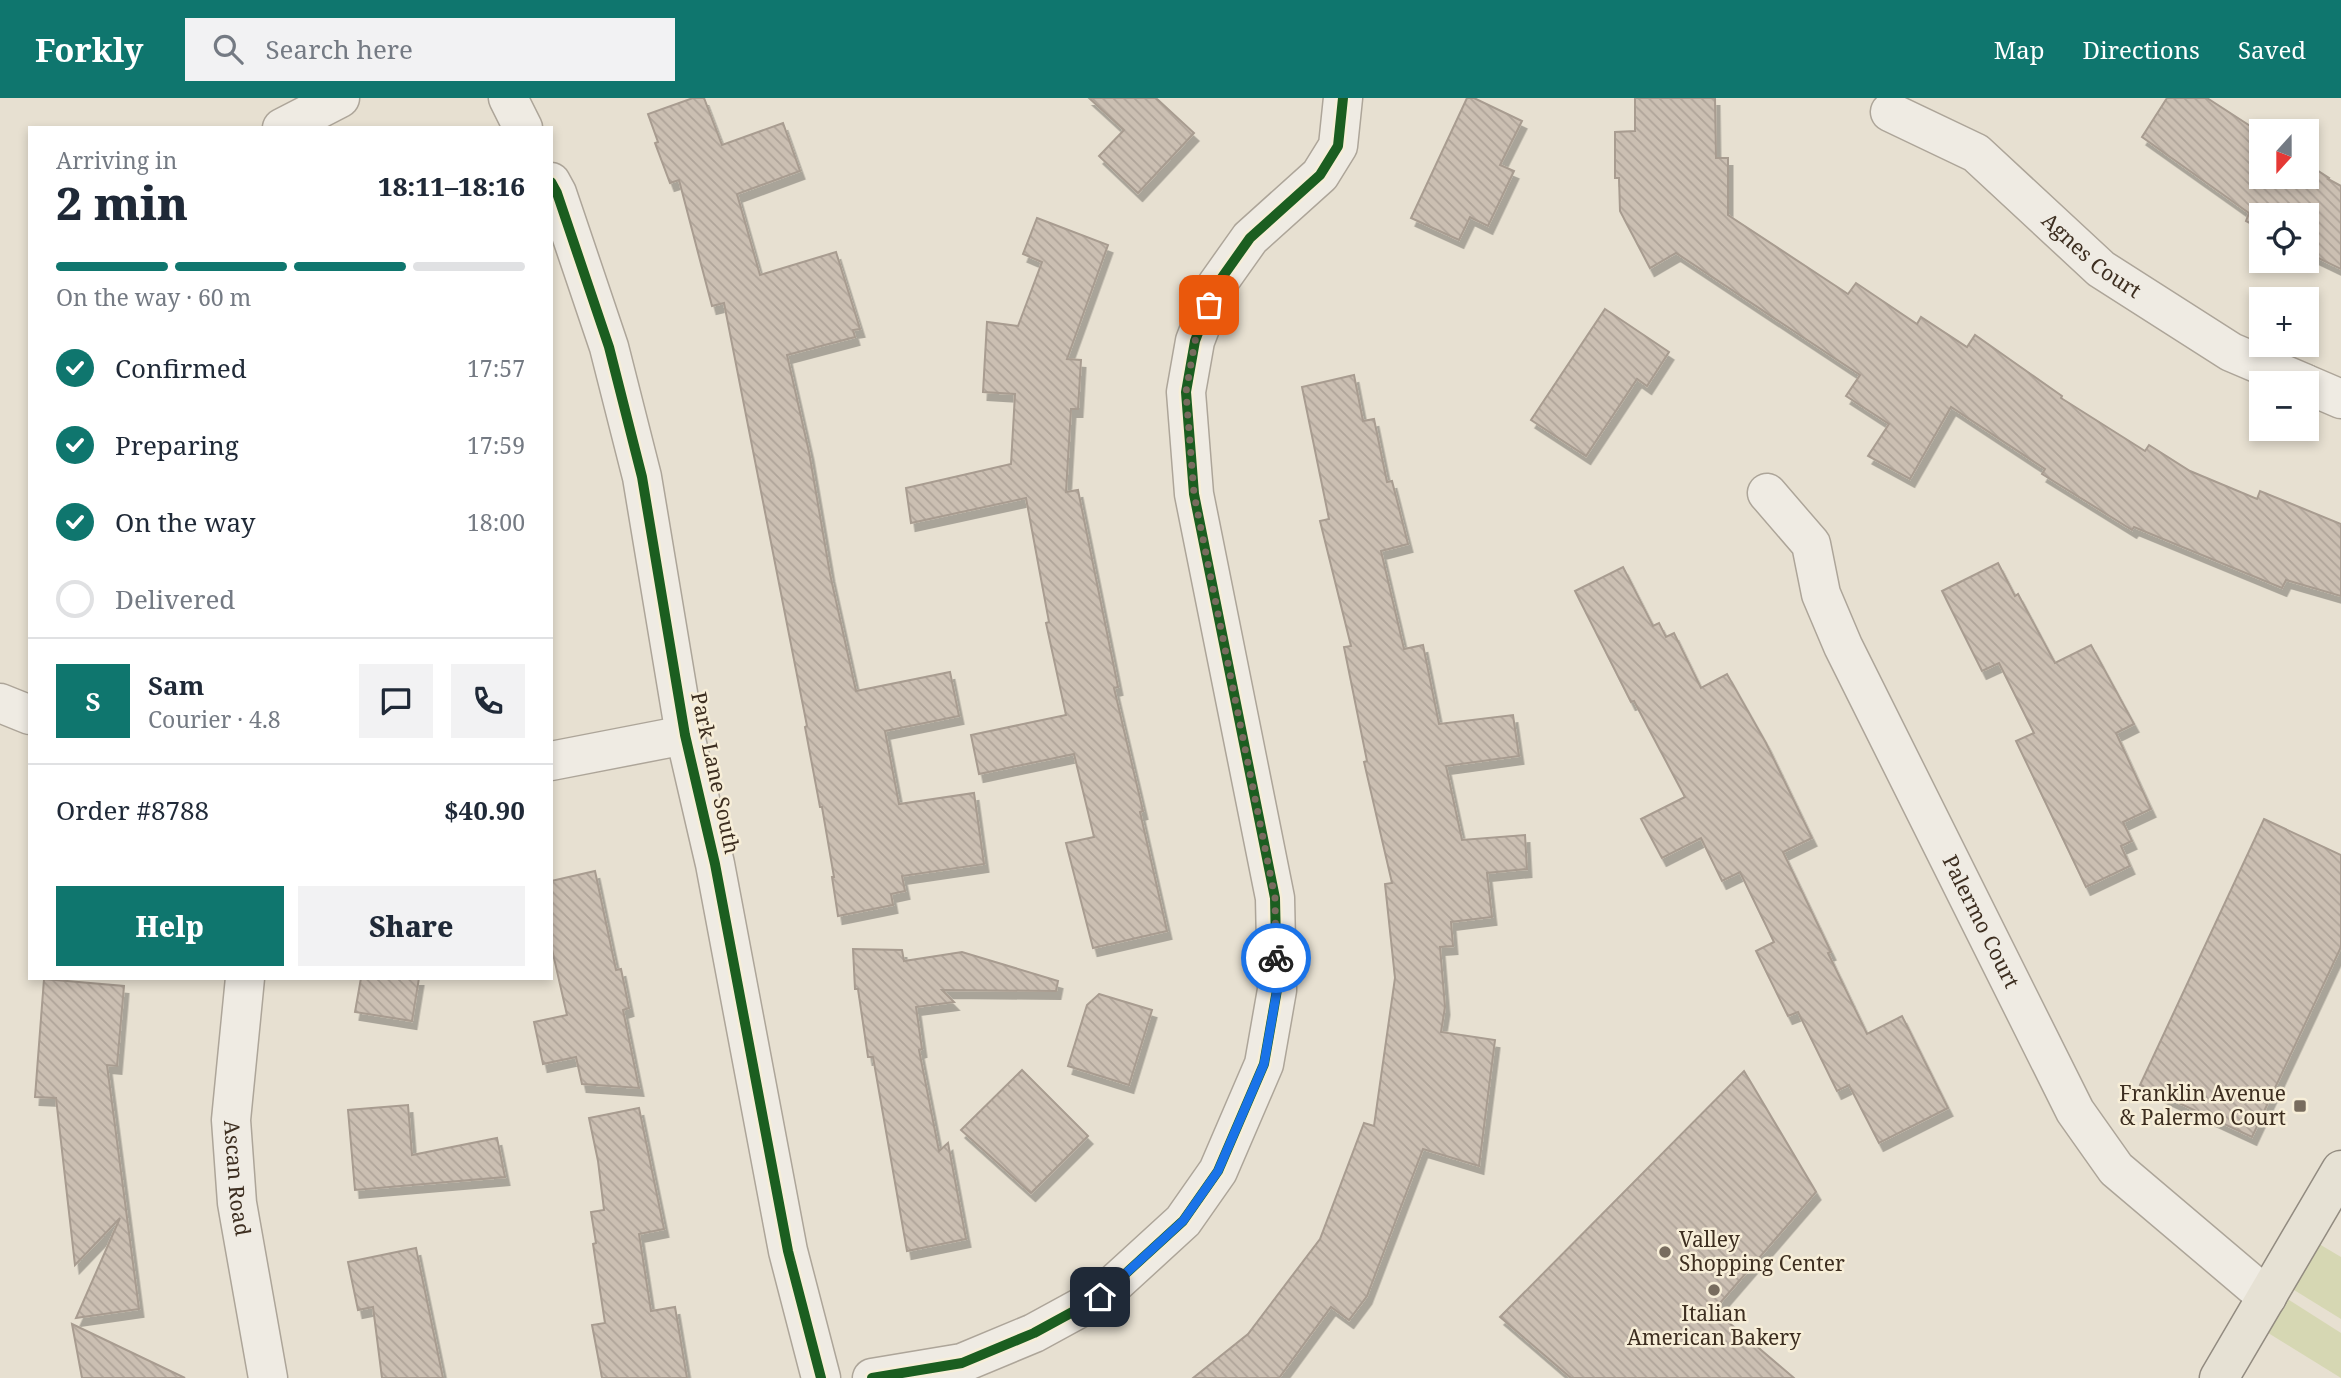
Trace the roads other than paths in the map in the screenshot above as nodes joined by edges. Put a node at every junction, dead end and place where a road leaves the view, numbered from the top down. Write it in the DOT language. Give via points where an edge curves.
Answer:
graph roads {
  1 [pos="340,98"];
  2 [pos="508,98"];
  3 [pos="1343,98"];
  4 [pos="1890,112"];
  5 [pos="286,126"];
  6 [pos="522,126"];
  7 [pos="553,188"];
  8 [pos="2275,371"];
  9 [pos="2319,390"];
  10 [pos="2341,399"];
  11 [pos="1768,493"];
  12 [pos="0,703"];
  13 [pos="28,714"];
  14 [pos="685,735"];
  15 [pos="553,761"];
  16 [pos="245,980"];
  17 [pos="2341,1170"];
  18 [pos="2267,1297"];
  19 [pos="268,1378"];
  20 [pos="821,1378"];
  21 [pos="872,1378"];
  22 [pos="2219,1378"];
  1 -- 5 [label="street"];
  2 -- 6 [label="street"];
  3 -- 21 [label="street" via="1338,146 1320,175 1250,238 1216,286 1195,341 1186,392 1194,494 1275,898 1277,990 1264,1064 1218,1171 1183,1221 1100,1297 1034,1333 962,1363"];
  4 -- 8 [label="street, Agnes Court" via="1976,153 2101,269 2231,352"];
  7 -- 14 [label="street, Park Lane South" via="609,347 642,477"];
  9 -- 10 [label="street, Agnes Court"];
  11 -- 18 [label="street, Palermo Court" via="1811,544 1821,594 1843,646 2075,1111 2116,1169"];
  12 -- 13 [label="street"];
  14 -- 15 [label="street"];
  14 -- 20 [label="street, Park Lane South" via="715,864 788,1251"];
  16 -- 19 [label="street, Ascan Road" via="231,1120 237,1203"];
  17 -- 18 [label="main road"];
  18 -- 22 [label="main road"];
}
